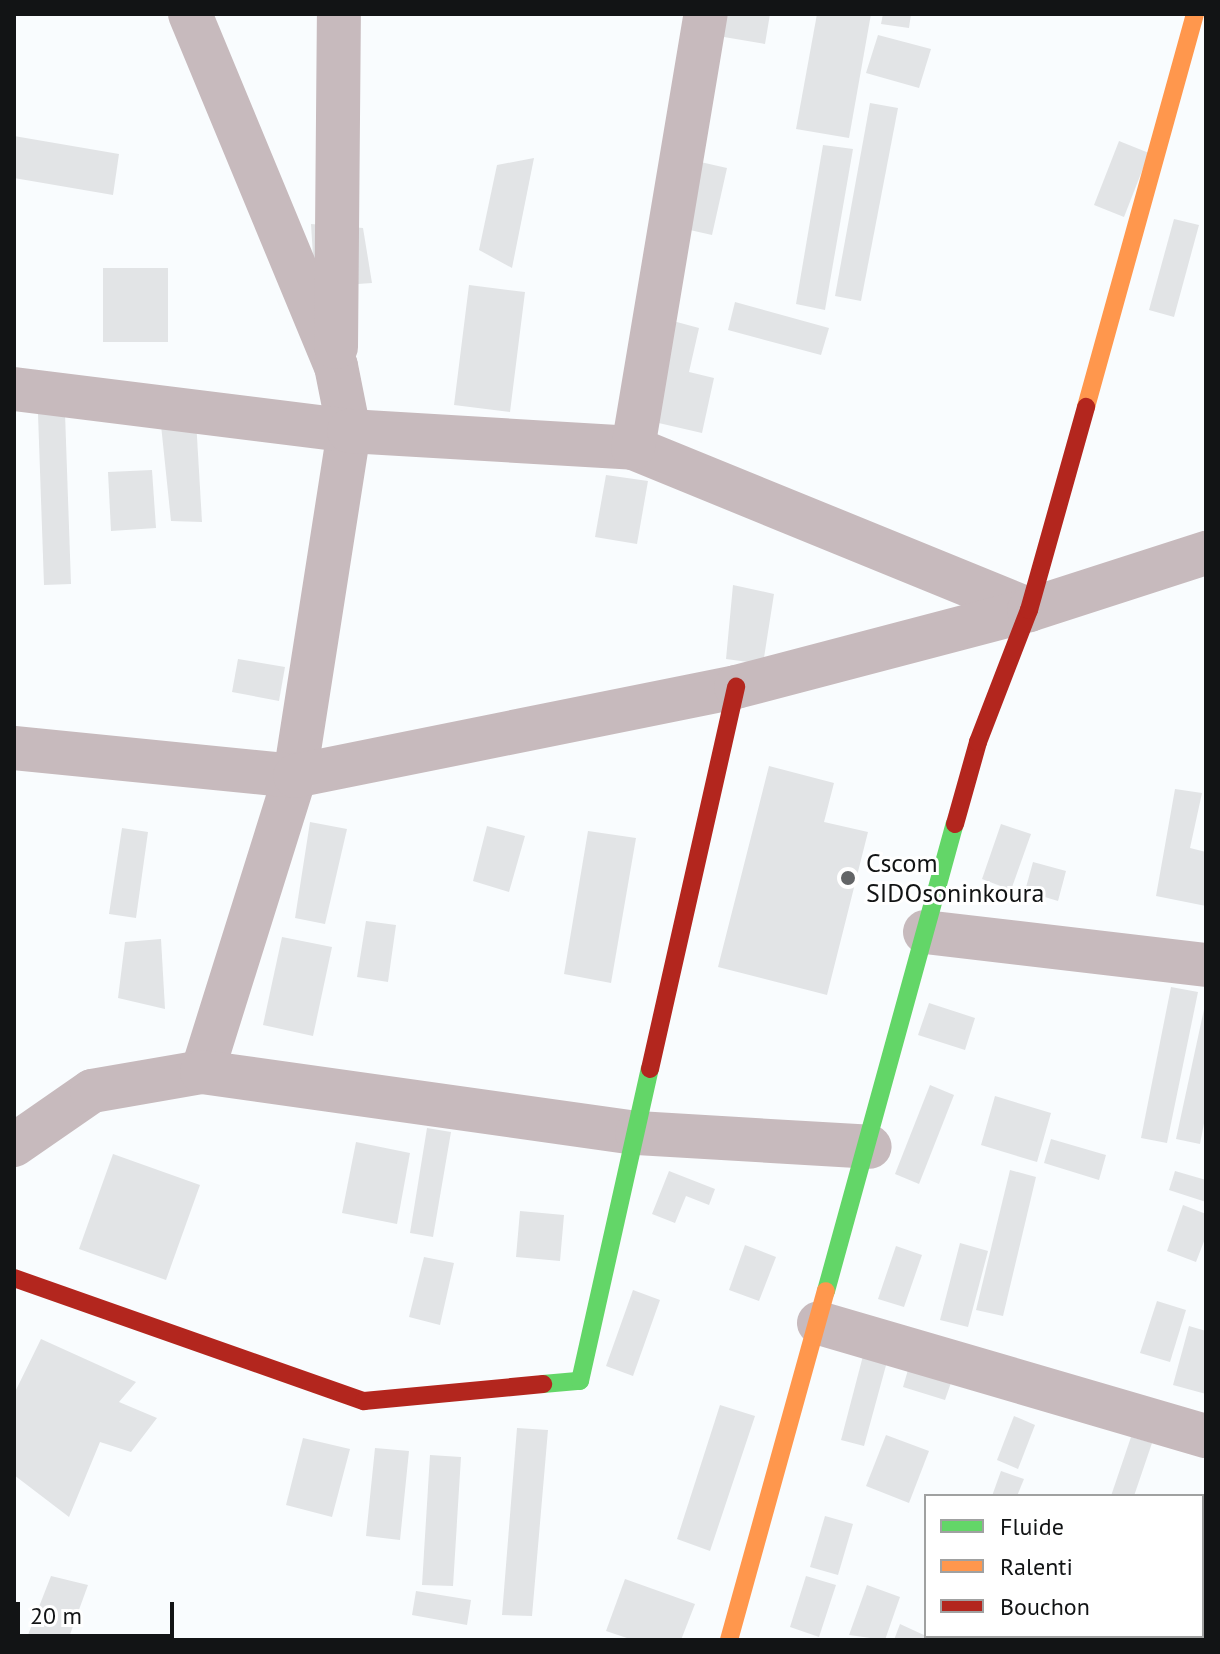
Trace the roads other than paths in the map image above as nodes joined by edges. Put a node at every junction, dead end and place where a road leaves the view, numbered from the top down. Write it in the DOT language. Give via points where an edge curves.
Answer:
graph roads {
  1 [pos="190,14"];
  2 [pos="339,14"];
  3 [pos="706,14"];
  4 [pos="1195,14"];
  5 [pos="336,366"];
  6 [pos="14,389"];
  7 [pos="349,431"];
  8 [pos="633,448"];
  9 [pos="1206,553"];
  10 [pos="1029,610"];
  11 [pos="736,687"];
  12 [pos="14,748"];
  13 [pos="295,776"];
  14 [pos="925,932"];
  15 [pos="1206,965"];
  16 [pos="202,1072"];
  17 [pos="637,1133"];
  18 [pos="14,1145"];
  19 [pos="870,1147"];
  20 [pos="14,1278"];
  21 [pos="819,1323"];
  22 [pos="1206,1436"];
  23 [pos="729,1640"];
  1 -- 5 [label="street"];
  2 -- 5 [label="street"];
  3 -- 8 [label="street"];
  4 -- 10 [label="street"];
  5 -- 7 [label="street"];
  6 -- 7 [label="street"];
  7 -- 8 [label="street"];
  7 -- 13 [label="street"];
  8 -- 10 [label="street"];
  9 -- 10 [label="street"];
  10 -- 11 [label="street"];
  10 -- 14 [label="street" via="978,742"];
  11 -- 13 [label="street"];
  11 -- 17 [label="street"];
  12 -- 13 [label="street"];
  13 -- 16 [label="street"];
  14 -- 15 [label="street"];
  14 -- 19 [label="street"];
  16 -- 17 [label="street"];
  16 -- 18 [label="street" via="92,1091"];
  17 -- 19 [label="street"];
  17 -- 20 [label="street" via="580,1381 364,1401"];
  19 -- 21 [label="street"];
  21 -- 22 [label="street"];
  21 -- 23 [label="street"];
}
